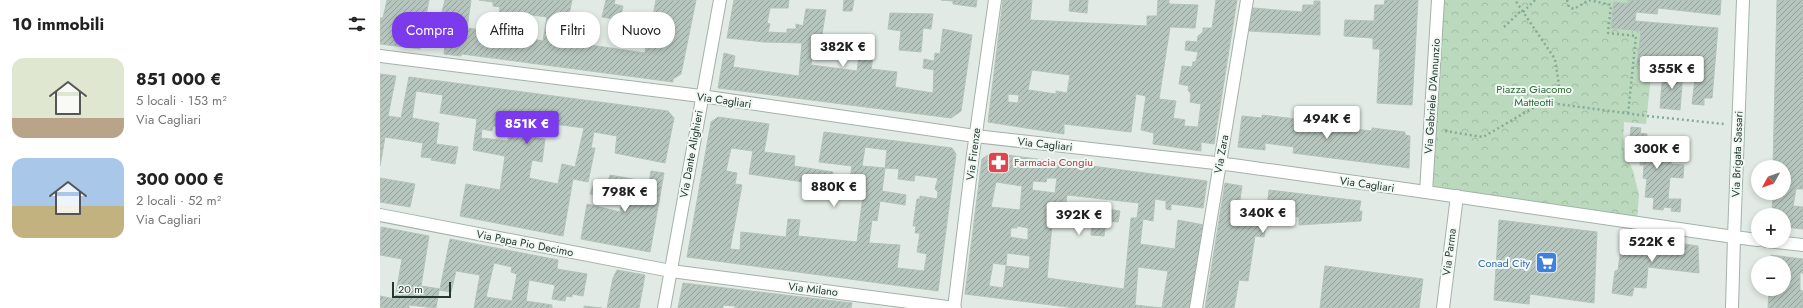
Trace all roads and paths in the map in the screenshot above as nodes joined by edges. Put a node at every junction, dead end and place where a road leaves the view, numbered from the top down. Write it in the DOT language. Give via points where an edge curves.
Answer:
graph roads {
  1 [pos="720,0"];
  2 [pos="995,0"];
  3 [pos="1247,0"];
  4 [pos="1438,0"];
  5 [pos="1515,0"];
  6 [pos="1535,0"];
  7 [pos="1567,0"];
  8 [pos="1743,0"];
  9 [pos="1522,11"];
  10 [pos="1504,27"];
  11 [pos="380,56"];
  12 [pos="701,96"];
  13 [pos="1543,102"];
  14 [pos="1628,114"];
  15 [pos="1738,126"];
  16 [pos="1430,128"];
  17 [pos="975,136"];
  18 [pos="1220,164"];
  19 [pos="1426,192"];
  20 [pos="1456,196"];
  21 [pos="380,215"];
  22 [pos="1734,237"];
  23 [pos="1751,239"];
  24 [pos="1791,244"];
  25 [pos="1803,245"];
  26 [pos="671,271"];
  27 [pos="664,308"];
  28 [pos="955,308"];
  29 [pos="1196,308"];
  30 [pos="1443,308"];
  31 [pos="1732,308"];
  1 -- 12 [label="street, Via Dante Alighieri"];
  2 -- 17 [label="street, Via Firenze"];
  3 -- 18 [label="street, Via Zara"];
  4 -- 16 [label="street, Via Gabriele D'Annunzio"];
  5 -- 9 [label="path"];
  6 -- 9 [label="path"];
  7 -- 14 [label="path" via="1569,7 1574,9 1589,0 1610,6 1608,33 1636,36"];
  8 -- 15 [label="street, Via Brigata Sassari"];
  9 -- 10 [label="path"];
  9 -- 13 [label="path" via="1555,59 1559,85"];
  11 -- 12 [label="street, Via Cagliari"];
  12 -- 17 [label="street, Via Cagliari"];
  12 -- 26 [label="street, Via Dante Alighieri"];
  13 -- 14 [label="path"];
  13 -- 16 [label="path" via="1483,137"];
  14 -- 15 [label="path"];
  15 -- 22 [label="street, Via Brigata Sassari"];
  16 -- 19 [label="street, Via Gabriele D'Annunzio"];
  17 -- 18 [label="street, Via Cagliari"];
  17 -- 28 [label="street, Via Firenze"];
  18 -- 19 [label="street, Via Cagliari"];
  18 -- 29 [label="street, Via Zara"];
  19 -- 20 [label="street, Via Cagliari"];
  20 -- 22 [label="street, Via Cagliari"];
  20 -- 30 [label="street, Via Parma"];
  21 -- 26 [label="street, Via Papa Pio Decimo"];
  22 -- 23 [label="street, Via Cagliari"];
  22 -- 31 [label="street, Via Brigata Sassari"];
  24 -- 25 [label="street"];
  26 -- 27 [label="street, Via Dante Alighieri"];
  26 -- 28 [label="street, Via Milano"];
}
